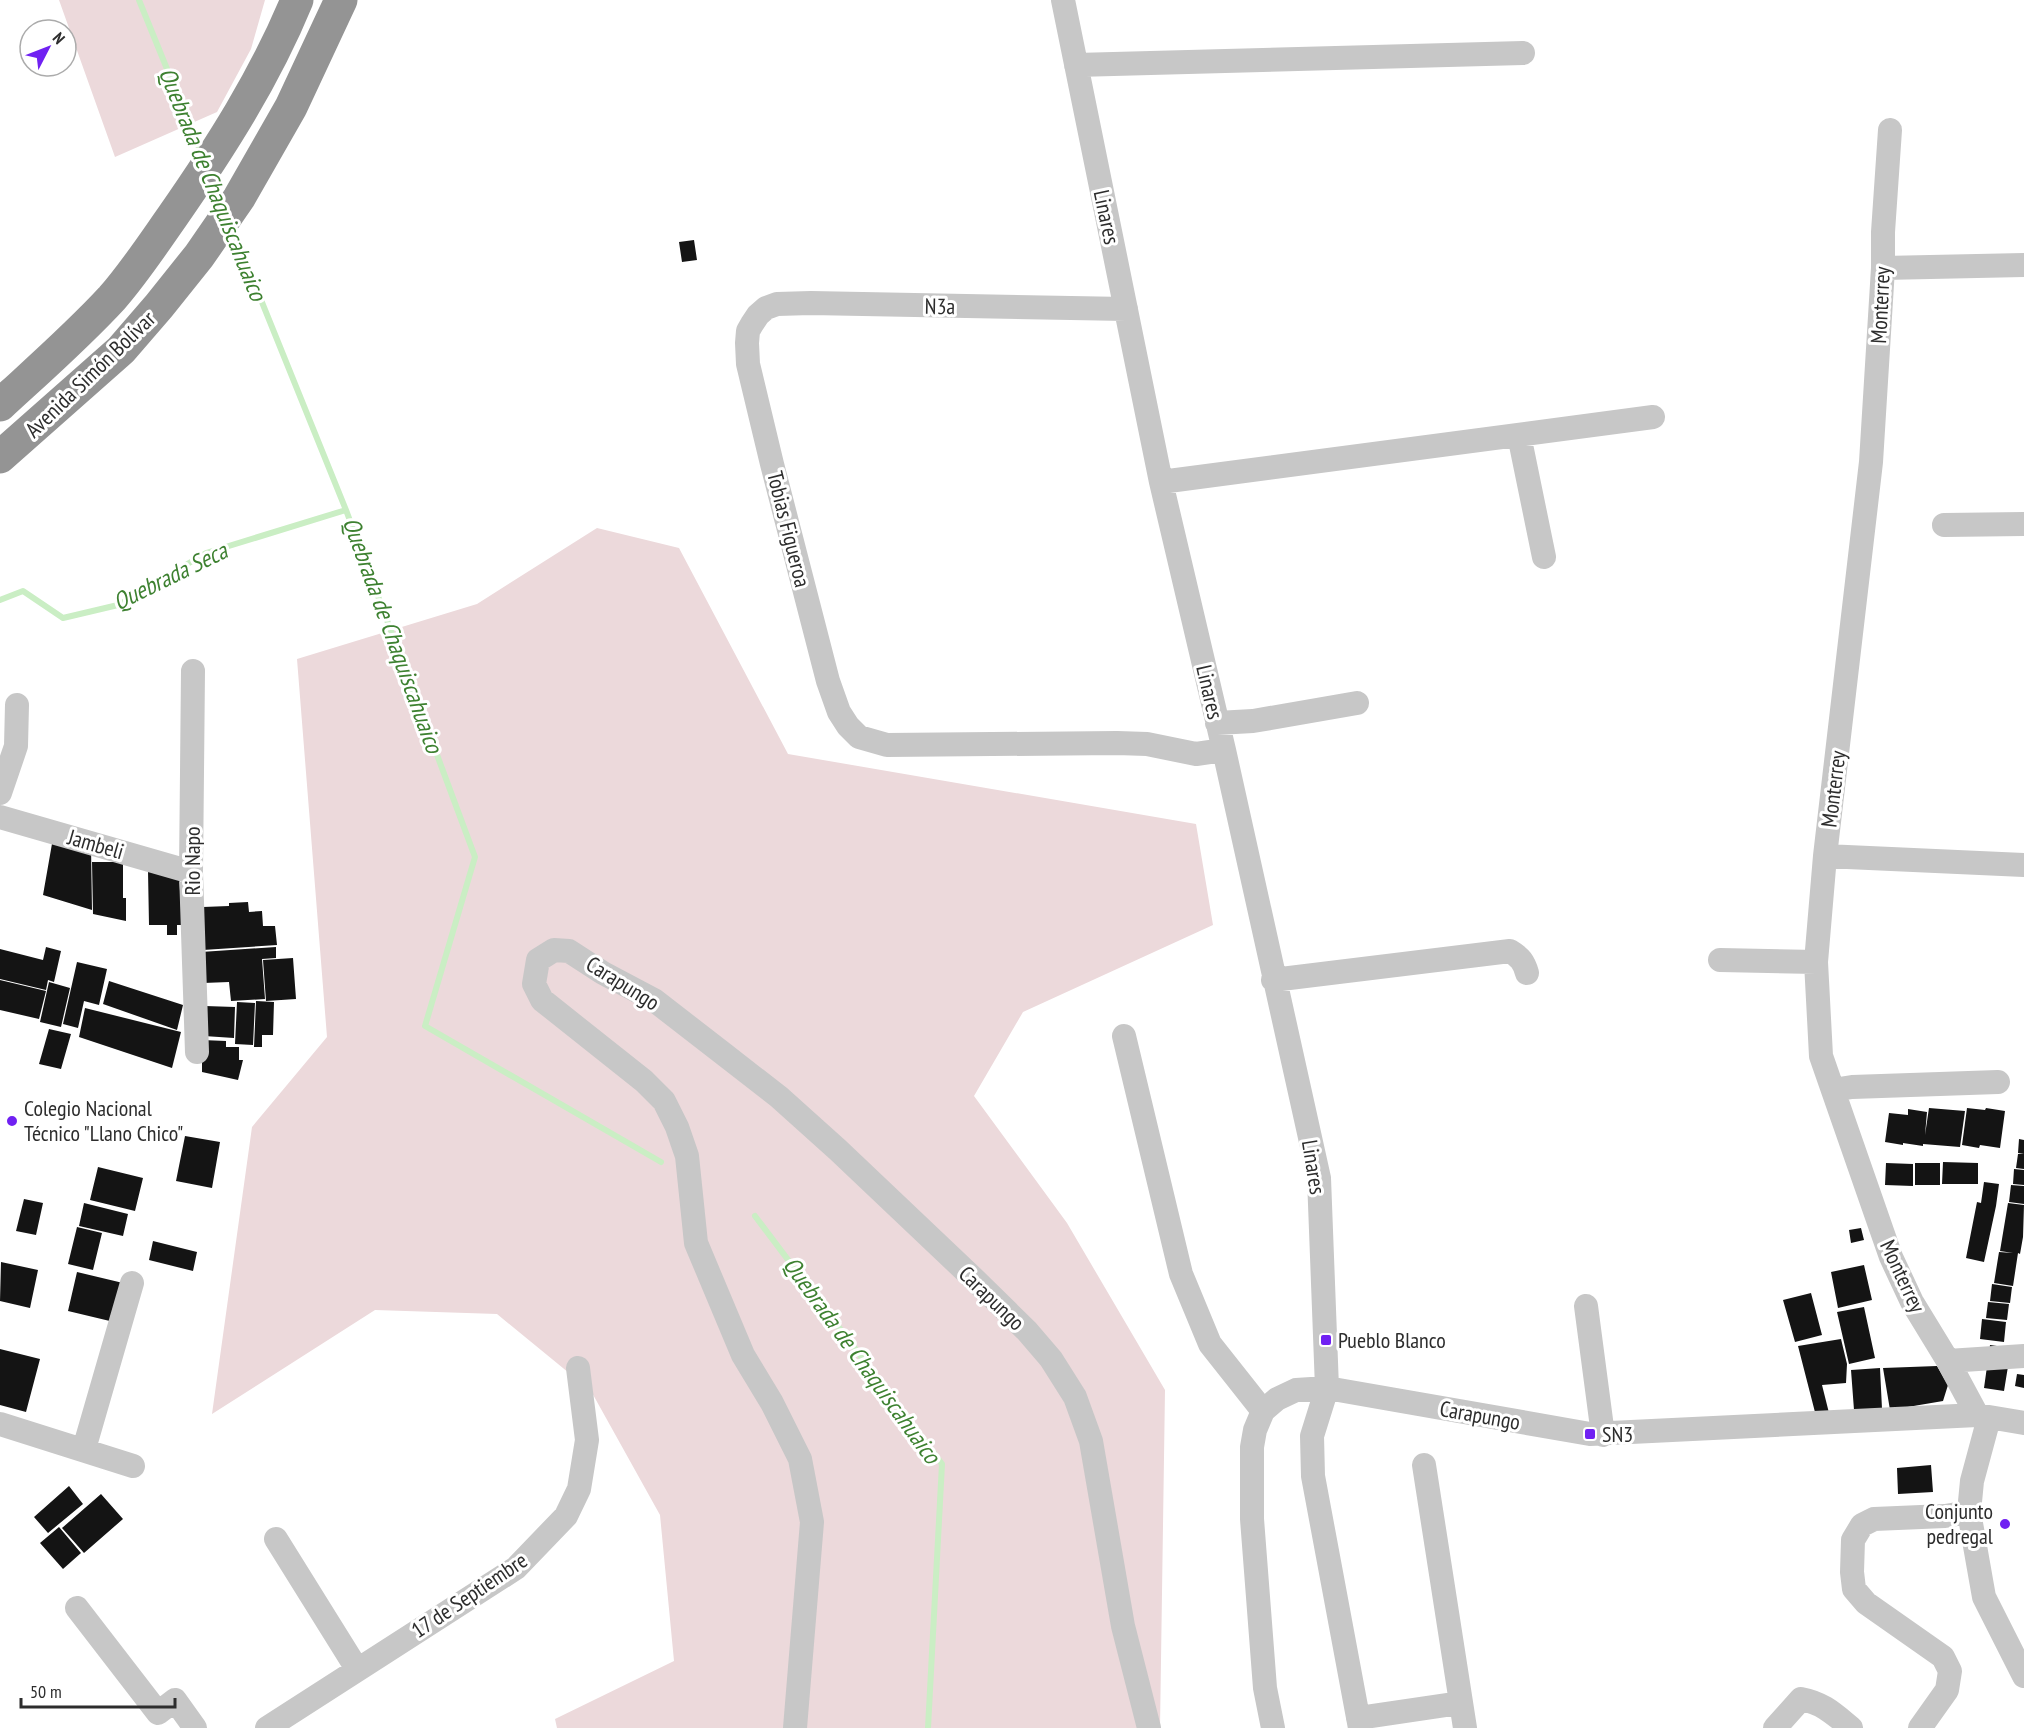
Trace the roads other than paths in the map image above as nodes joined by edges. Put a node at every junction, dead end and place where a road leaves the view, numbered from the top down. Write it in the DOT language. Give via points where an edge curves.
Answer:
graph roads {
  1 [pos="297,0"];
  2 [pos="341,0"];
  3 [pos="1063,0"];
  4 [pos="1523,53"];
  5 [pos="1076,65"];
  6 [pos="1890,130"];
  7 [pos="2024,265"];
  8 [pos="1883,268"];
  9 [pos="1126,309"];
  10 [pos="758,315"];
  11 [pos="0,405"];
  12 [pos="1653,417"];
  13 [pos="1520,435"];
  14 [pos="0,457"];
  15 [pos="1161,482"];
  16 [pos="2024,524"];
  17 [pos="1944,525"];
  18 [pos="1544,557"];
  19 [pos="193,671"];
  20 [pos="1357,703"];
  21 [pos="17,705"];
  22 [pos="1217,723"];
  23 [pos="1224,750"];
  24 [pos="0,793"];
  25 [pos="0,817"];
  26 [pos="1825,856"];
  27 [pos="2024,865"];
  28 [pos="191,872"];
  29 [pos="1720,960"];
  30 [pos="1816,962"];
  31 [pos="1527,973"];
  32 [pos="1273,980"];
  33 [pos="1124,1036"];
  34 [pos="197,1052"];
  35 [pos="1998,1082"];
  36 [pos="1833,1090"];
  37 [pos="132,1283"];
  38 [pos="1586,1306"];
  39 [pos="2024,1356"];
  40 [pos="1948,1361"];
  41 [pos="578,1368"];
  42 [pos="1327,1388"];
  43 [pos="1263,1411"];
  44 [pos="1983,1417"];
  45 [pos="2024,1423"];
  46 [pos="0,1424"];
  47 [pos="1603,1435"];
  48 [pos="84,1449"];
  49 [pos="1424,1465"];
  50 [pos="133,1466"];
  51 [pos="1969,1512"];
  52 [pos="276,1539"];
  53 [pos="77,1608"];
  54 [pos="357,1669"];
  55 [pos="2024,1676"];
  56 [pos="1460,1703"];
  57 [pos="1359,1723"];
  58 [pos="195,1728"];
  59 [pos="267,1728"];
  60 [pos="795,1728"];
  61 [pos="1149,1728"];
  62 [pos="1273,1728"];
  63 [pos="1465,1728"];
  64 [pos="1775,1728"];
  65 [pos="1851,1728"];
  66 [pos="1920,1728"];
  1 -- 11 [label="highway, Avenida Simón Bolívar" via="251,96 188,194 114,296"];
  2 -- 14 [label="highway, Avenida Simón Bolívar" via="291,107 239,198 199,256 121,350"];
  3 -- 5 [label="street, Linares"];
  4 -- 5 [label="street"];
  5 -- 9 [label="street, Linares"];
  6 -- 8 [label="street, Monterrey"];
  7 -- 8 [label="street"];
  8 -- 26 [label="street, Monterrey" via="1871,462"];
  9 -- 10 [label="street, N3a" via="811,303 777,304"];
  9 -- 15 [label="street, Linares"];
  10 -- 23 [label="street, Tobias Figueroa" via="748,331 748,364 769,453 828,681 839,712 859,737 887,745 1117,743 1147,744 1196,754"];
  12 -- 13 [label="street"];
  13 -- 15 [label="street"];
  13 -- 18 [label="street"];
  15 -- 22 [label="street, Linares"];
  16 -- 17 [label="street"];
  19 -- 28 [label="street, Rio Napo"];
  20 -- 22 [label="street"];
  21 -- 24 [label="street" via="16,746"];
  22 -- 23 [label="street, Linares"];
  23 -- 32 [label="street, Linares"];
  25 -- 28 [label="street, Jambeli"];
  26 -- 27 [label="street"];
  26 -- 30 [label="street, Monterrey"];
  28 -- 34 [label="street, Rio Napo"];
  29 -- 30 [label="street"];
  30 -- 36 [label="street, Monterrey" via="1821,1056"];
  31 -- 32 [label="street" via="1525,963 1510,951"];
  32 -- 42 [label="street, Linares" via="1318,1178"];
  33 -- 43 [label="street" via="1181,1274 1210,1344"];
  35 -- 36 [label="street"];
  36 -- 40 [label="street, Monterrey" via="1891,1257 1912,1302"];
  37 -- 48 [label="street"];
  38 -- 47 [label="street"];
  39 -- 40 [label="street"];
  40 -- 44 [label="street, Monterrey"];
  41 -- 54 [label="street, 17 de Septiembre" via="587,1440 579,1489 566,1516 516,1568"];
  42 -- 43 [label="street, Carapungo" via="1296,1390"];
  42 -- 47 [label="street, Carapungo"];
  42 -- 57 [label="street, Linares" via="1312,1436 1313,1476"];
  43 -- 62 [label="street" via="1252,1446 1252,1519 1265,1688"];
  44 -- 45 [label="street, Carapungo"];
  44 -- 47 [label="street, Carapungo"];
  44 -- 51 [label="street"];
  46 -- 48 [label="street"];
  48 -- 50 [label="street"];
  49 -- 56 [label="street"];
  51 -- 55 [label="street" via="1984,1597"];
  51 -- 66 [label="street" via="1874,1519 1862,1525 1853,1540 1854,1589 1866,1604 1943,1657 1950,1671 1947,1690"];
  52 -- 54 [label="street"];
  53 -- 58 [label="street" via="158,1713 175,1700"];
  54 -- 59 [label="street, 17 de Septiembre"];
  56 -- 57 [label="street"];
  56 -- 63 [label="street"];
  60 -- 61 [label="street, Carapungo" via="812,1522 800,1459 743,1355 696,1243 687,1156 677,1127 664,1101 644,1081 542,1000 534,984 538,960 554,950 569,951 654,1000 779,1097 975,1280 1051,1359 1075,1398 1091,1441 1123,1626"];
  64 -- 65 [label="street" via="1801,1699 1816,1702"];
}
